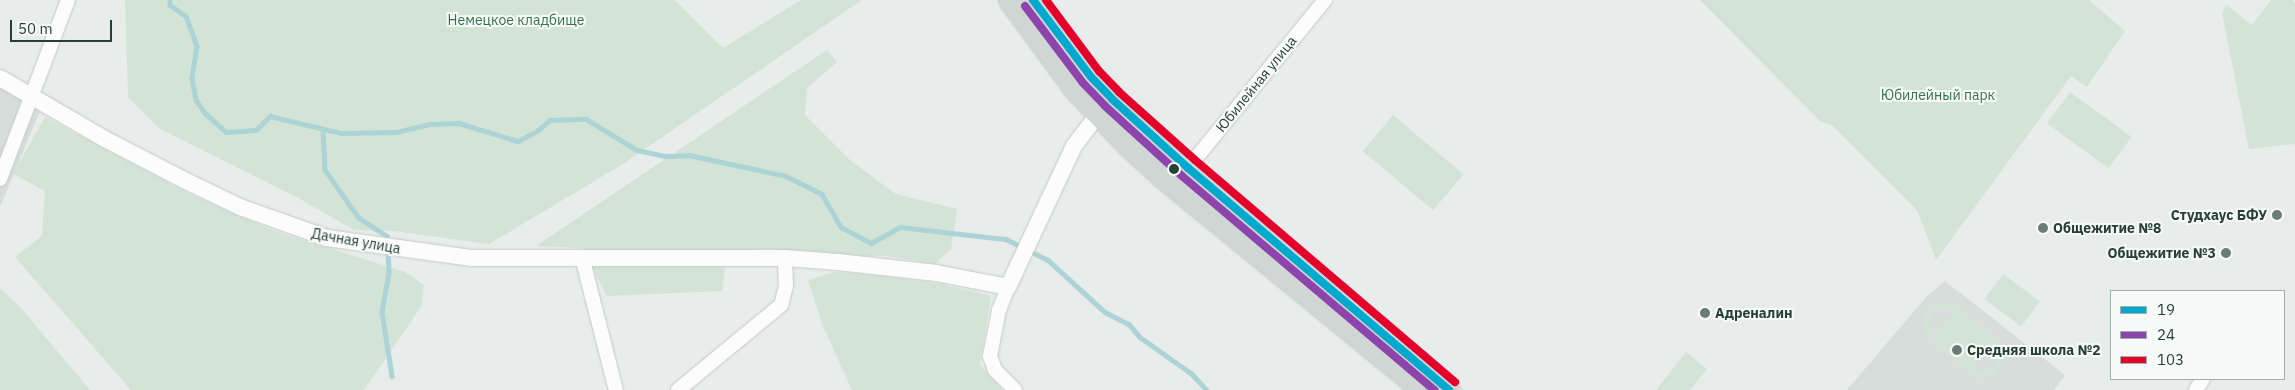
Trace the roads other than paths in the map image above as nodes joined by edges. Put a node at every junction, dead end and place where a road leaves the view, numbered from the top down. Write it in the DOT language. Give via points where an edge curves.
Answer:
graph roads {
  1 [pos="68,0"];
  2 [pos="1009,0"];
  3 [pos="1032,0"];
  4 [pos="1325,0"];
  5 [pos="0,78"];
  6 [pos="30,94"];
  7 [pos="1112,99"];
  8 [pos="1095,114"];
  9 [pos="1188,168"];
  10 [pos="0,179"];
  11 [pos="582,257"];
  12 [pos="785,258"];
  13 [pos="1008,287"];
  14 [pos="616,390"];
  15 [pos="678,390"];
  16 [pos="1015,390"];
  17 [pos="1422,390"];
  18 [pos="1449,390"];
  1 -- 6 [label="street"];
  2 -- 8 [label="main road"];
  3 -- 7 [label="main road" via="1086,71"];
  4 -- 9 [label="street, Юбилейная улица"];
  5 -- 6 [label="street, Дачная улица"];
  6 -- 10 [label="street"];
  6 -- 11 [label="street, Дачная улица" via="127,151 240,207 301,230 376,247 471,258"];
  7 -- 8 [label="street"];
  7 -- 9 [label="main road"];
  8 -- 13 [label="street" via="1074,146"];
  8 -- 17 [label="main road" via="1163,178"];
  9 -- 18 [label="main road"];
  11 -- 12 [label="street, Дачная улица"];
  11 -- 14 [label="street"];
  12 -- 13 [label="street, Дачная улица" via="884,266"];
  12 -- 15 [label="street" via="786,286 781,305"];
  13 -- 16 [label="street" via="999,310 990,356 995,370"];
}
